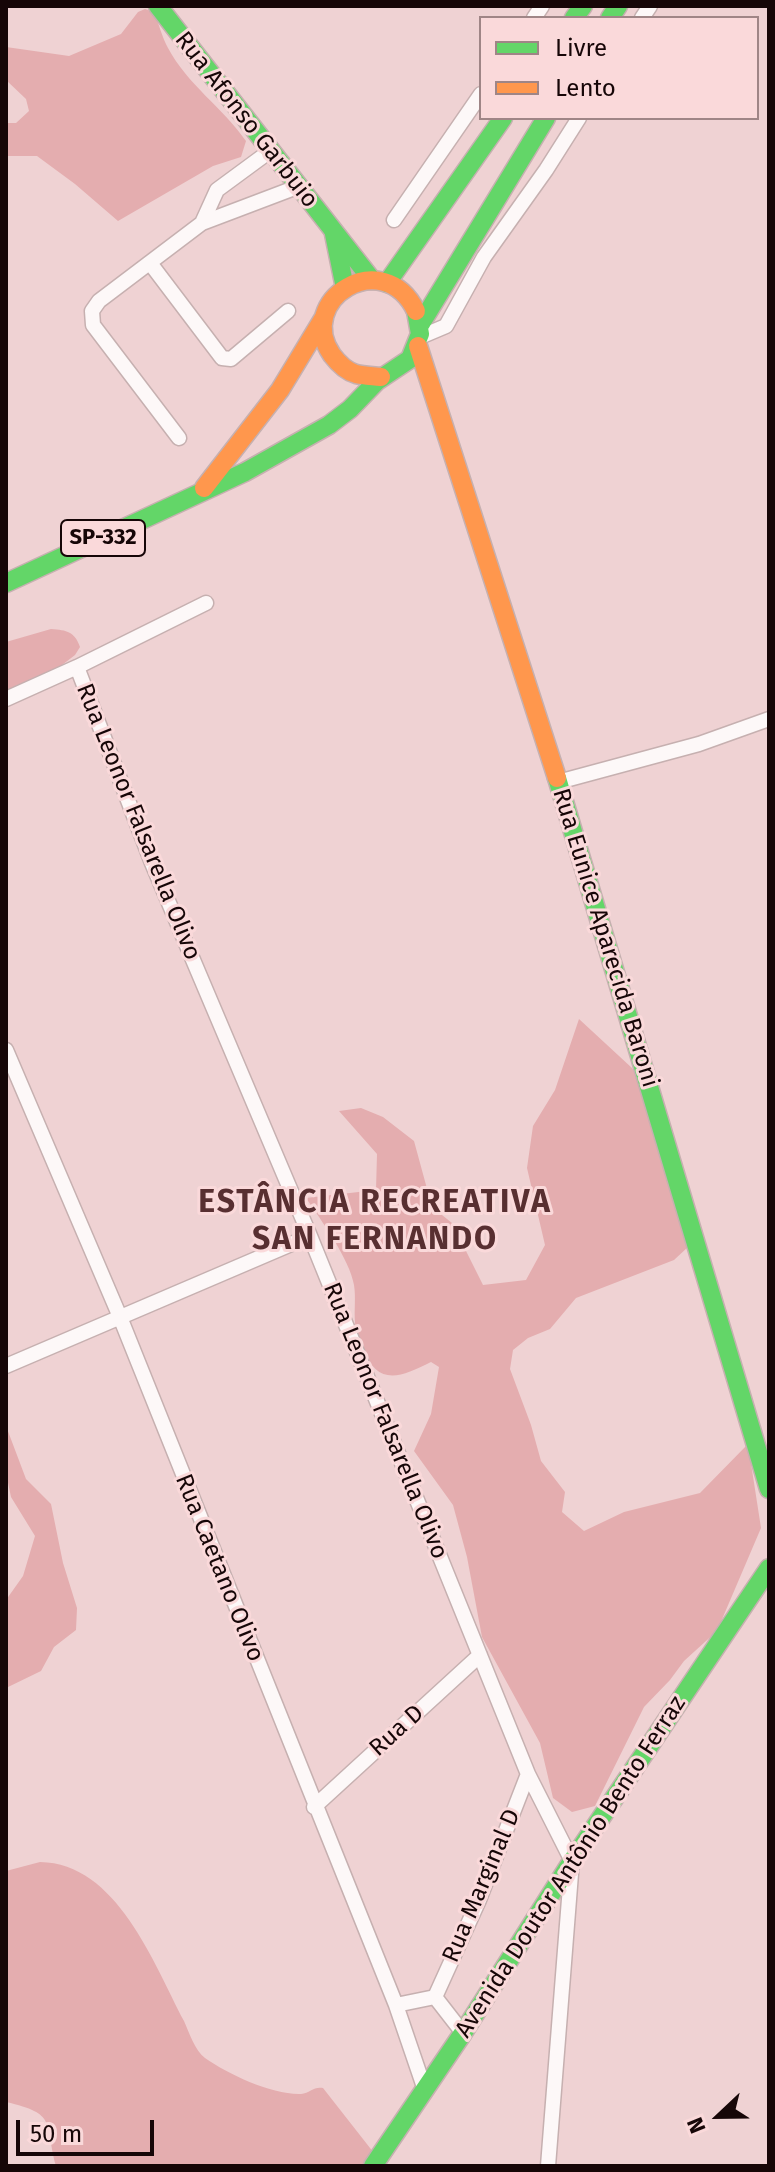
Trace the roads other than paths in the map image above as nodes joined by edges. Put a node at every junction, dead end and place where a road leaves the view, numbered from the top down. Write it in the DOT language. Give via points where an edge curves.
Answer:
graph roads {
  1 [pos="158,6"];
  2 [pos="479,97"];
  3 [pos="502,120"];
  4 [pos="545,120"];
  5 [pos="578,120"];
  6 [pos="270,151"];
  7 [pos="297,187"];
  8 [pos="394,220"];
  9 [pos="202,223"];
  10 [pos="334,234"];
  11 [pos="150,263"];
  12 [pos="380,282"];
  13 [pos="345,288"];
  14 [pos="288,311"];
  15 [pos="323,319"];
  16 [pos="419,336"];
  17 [pos="404,366"];
  18 [pos="381,377"];
  19 [pos="433,389"];
  20 [pos="179,438"];
  21 [pos="200,493"];
  22 [pos="6,583"];
  23 [pos="206,603"];
  24 [pos="77,667"];
  25 [pos="6,699"];
  26 [pos="769,719"];
  27 [pos="558,782"];
  28 [pos="6,1050"];
  29 [pos="310,1236"];
  30 [pos="120,1317"];
  31 [pos="6,1366"];
  32 [pos="769,1489"];
  33 [pos="768,1573"];
  34 [pos="769,1598"];
  35 [pos="747,1603"];
  36 [pos="480,1655"];
  37 [pos="528,1774"];
  38 [pos="314,1807"];
  39 [pos="572,1861"];
  40 [pos="435,1997"];
  41 [pos="396,2005"];
  42 [pos="463,2033"];
  43 [pos="425,2090"];
  44 [pos="373,2166"];
  45 [pos="548,2166"];
  1 -- 6 [label="main road, Rua Afonso Garbuio"];
  2 -- 8 [label="street"];
  3 -- 12 [label="main road"];
  4 -- 16 [label="main road"];
  5 -- 16 [label="street" via="484,257 446,326"];
  6 -- 7 [label="main road, Rua Afonso Garbuio"];
  6 -- 9 [label="street" via="217,190"];
  7 -- 9 [label="street"];
  7 -- 10 [label="main road, Rua Afonso Garbuio"];
  9 -- 11 [label="street"];
  10 -- 12 [label="main road, Rua Afonso Garbuio"];
  10 -- 13 [label="main road, Rua Afonso Garbuio"];
  11 -- 14 [label="street" via="222,358 231,359 244,350"];
  11 -- 20 [label="street" via="99,301 92,311 93,325"];
  12 -- 13 [label="main road"];
  12 -- 16 [label="main road" via="410,299"];
  13 -- 15 [label="main road"];
  15 -- 18 [label="main road" via="325,343 337,364 350,374"];
  15 -- 21 [label="main road, SP-332" via="280,390"];
  16 -- 17 [label="main road"];
  16 -- 19 [label="main road, Rua Eunice Aparecida Baroni"];
  17 -- 18 [label="main road"];
  17 -- 19 [label="main road"];
  18 -- 21 [label="main road, SP-332" via="342,416 313,435"];
  19 -- 27 [label="main road, Rua Eunice Aparecida Baroni"];
  21 -- 22 [label="main road, SP-332"];
  23 -- 24 [label="street"];
  24 -- 25 [label="street"];
  24 -- 29 [label="street, Rua Leonor Falsarella Olivo" via="152,863"];
  26 -- 27 [label="street"];
  27 -- 32 [label="main road, Rua Eunice Aparecida Baroni"];
  28 -- 30 [label="street, Rua Caetano Olivo"];
  29 -- 30 [label="street"];
  29 -- 36 [label="street, Rua Leonor Falsarella Olivo"];
  30 -- 31 [label="street"];
  30 -- 38 [label="street, Rua Caetano Olivo"];
  33 -- 35 [label="main road, Avenida Doutor Antônio Bento Ferraz"];
  34 -- 35 [label="main road"];
  35 -- 39 [label="main road, Avenida Doutor Antônio Bento Ferraz"];
  36 -- 37 [label="street, Rua Leonor Falsarella Olivo"];
  36 -- 38 [label="street, Rua D"];
  37 -- 39 [label="street, Rua Leonor Falsarella Olivo"];
  37 -- 40 [label="street, Rua Marginal D"];
  38 -- 41 [label="street, Rua Caetano Olivo"];
  39 -- 42 [label="main road, Avenida Doutor Antônio Bento Ferraz"];
  39 -- 45 [label="street"];
  40 -- 41 [label="street"];
  40 -- 42 [label="street"];
  41 -- 43 [label="street, Rua Caetano Olivo"];
  42 -- 43 [label="main road, Avenida Doutor Antônio Bento Ferraz"];
  43 -- 44 [label="main road, Avenida Doutor Antônio Bento Ferraz"];
}
